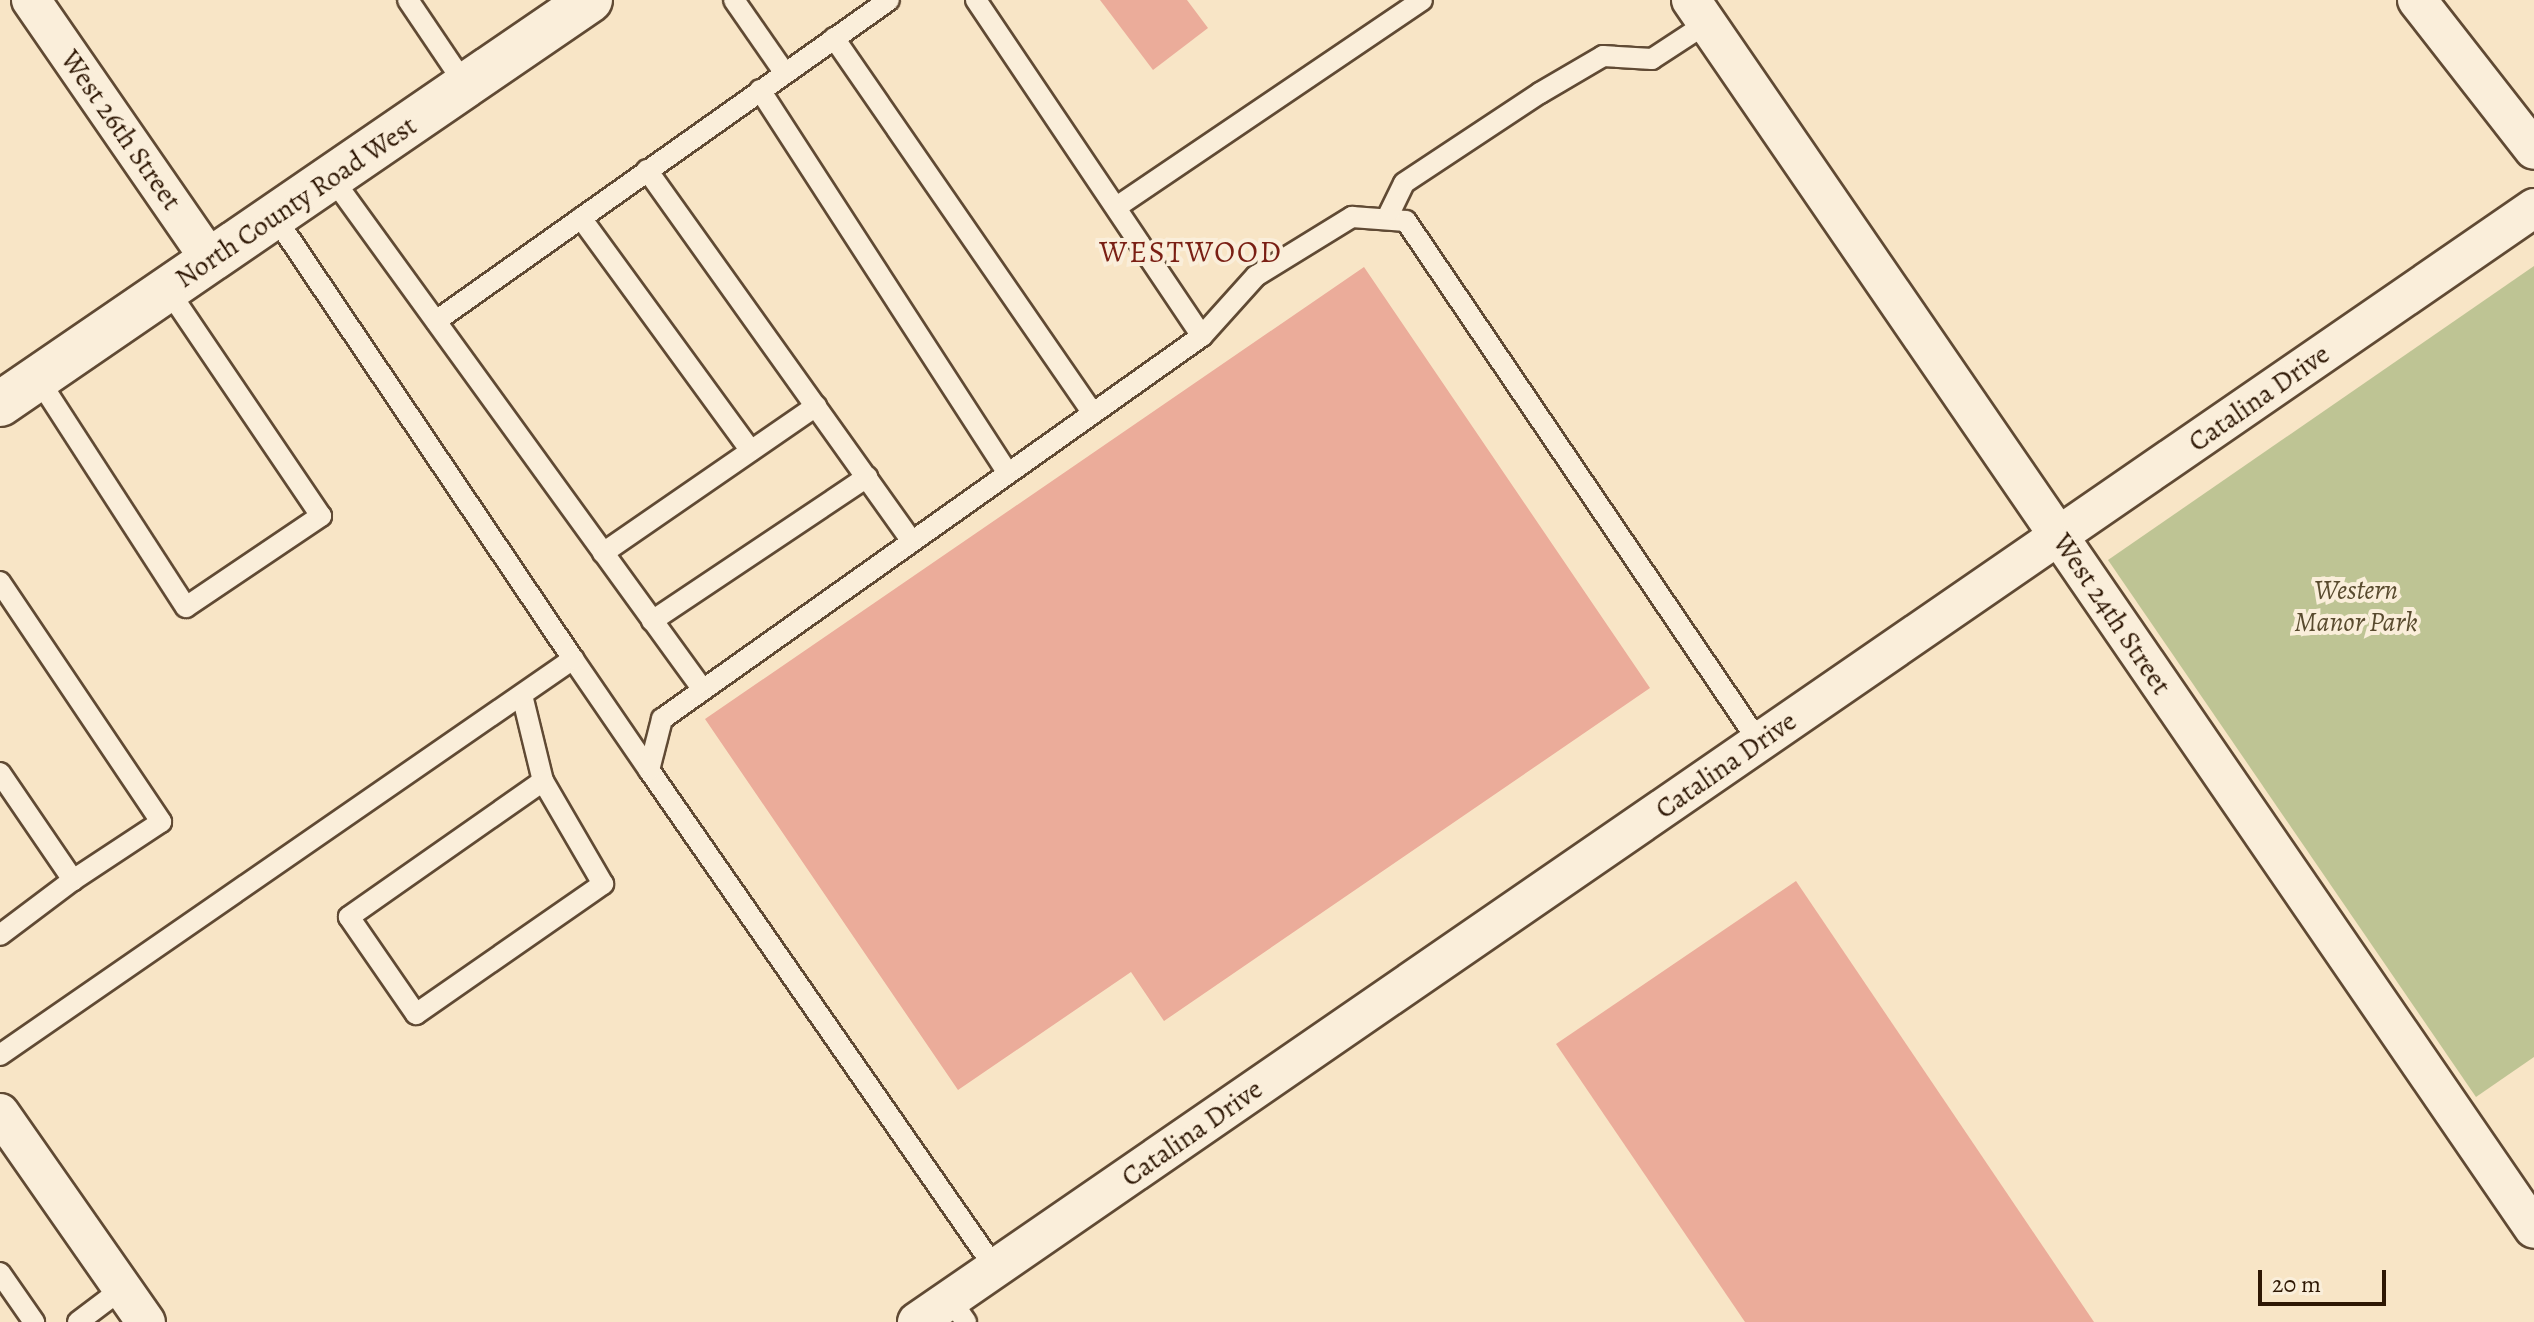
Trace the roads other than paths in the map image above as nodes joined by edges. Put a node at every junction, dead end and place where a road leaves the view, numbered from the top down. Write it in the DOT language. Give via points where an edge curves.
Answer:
graph roads {
  1 [pos="31,0"];
  2 [pos="408,0"];
  3 [pos="590,0"];
  4 [pos="734,0"];
  5 [pos="889,0"];
  6 [pos="976,0"];
  7 [pos="1422,0"];
  8 [pos="2417,0"];
  9 [pos="1699,12"];
  10 [pos="834,38"];
  11 [pos="784,72"];
  12 [pos="466,86"];
  13 [pos="760,90"];
  14 [pos="2534,150"];
  15 [pos="647,170"];
  16 [pos="332,178"];
  17 [pos="1118,206"];
  18 [pos="2534,208"];
  19 [pos="1389,214"];
  20 [pos="275,217"];
  21 [pos="581,218"];
  22 [pos="211,261"];
  23 [pos="168,290"];
  24 [pos="436,321"];
  25 [pos="1202,336"];
  26 [pos="37,377"];
  27 [pos="0,404"];
  28 [pos="816,406"];
  29 [pos="1093,413"];
  30 [pos="751,451"];
  31 [pos="1008,473"];
  32 [pos="867,477"];
  33 [pos="2059,536"];
  34 [pos="912,541"];
  35 [pos="603,553"];
  36 [pos="0,582"];
  37 [pos="652,621"];
  38 [pos="573,659"];
  39 [pos="703,690"];
  40 [pos="522,695"];
  41 [pos="1759,742"];
  42 [pos="649,770"];
  43 [pos="0,773"];
  44 [pos="543,781"];
  45 [pos="73,880"];
  46 [pos="0,935"];
  47 [pos="0,1055"];
  48 [pos="3,1122"];
  49 [pos="2534,1229"];
  50 [pos="995,1268"];
  51 [pos="0,1273"];
  52 [pos="123,1288"];
  53 [pos="958,1310"];
  54 [pos="34,1322"];
  55 [pos="78,1322"];
  56 [pos="146,1322"];
  57 [pos="917,1322"];
  1 -- 22 [label="street, West 26th Street"];
  2 -- 12 [label="lane"];
  3 -- 12 [label="main road, North County Road West"];
  4 -- 11 [label="lane"];
  5 -- 10 [label="lane"];
  6 -- 17 [label="lane"];
  7 -- 17 [label="lane"];
  8 -- 14 [label="street"];
  9 -- 19 [label="lane" via="1652,59 1603,56 1540,93 1404,183"];
  9 -- 33 [label="street, West 24th Street"];
  10 -- 11 [label="lane"];
  10 -- 29 [label="lane"];
  11 -- 13 [label="lane"];
  12 -- 16 [label="main road, North County Road West"];
  13 -- 15 [label="lane"];
  13 -- 31 [label="lane"];
  15 -- 21 [label="lane"];
  15 -- 28 [label="lane"];
  16 -- 20 [label="main road, North County Road West"];
  16 -- 24 [label="lane"];
  17 -- 25 [label="lane"];
  18 -- 33 [label="street, Catalina Drive"];
  19 -- 25 [label="lane" via="1352,217 1256,276"];
  19 -- 41 [label="lane" via="1406,221"];
  20 -- 22 [label="main road, North County Road West"];
  20 -- 38 [label="lane"];
  21 -- 24 [label="lane"];
  21 -- 30 [label="lane"];
  22 -- 23 [label="main road, North County Road West"];
  23 -- 26 [label="main road, North County Road West"];
  23 -- 26 [label="lane" via="321,516 186,607"];
  24 -- 35 [label="lane"];
  25 -- 29 [label="lane"];
  26 -- 27 [label="main road, North County Road West"];
  28 -- 30 [label="lane"];
  28 -- 32 [label="lane"];
  29 -- 31 [label="lane"];
  30 -- 35 [label="lane"];
  31 -- 34 [label="lane"];
  32 -- 34 [label="lane"];
  32 -- 37 [label="lane"];
  33 -- 41 [label="street, Catalina Drive"];
  33 -- 49 [label="street, West 24th Street"];
  34 -- 39 [label="lane"];
  35 -- 37 [label="lane"];
  36 -- 45 [label="lane" via="161,822"];
  37 -- 39 [label="lane"];
  38 -- 40 [label="lane"];
  38 -- 42 [label="lane"];
  39 -- 42 [label="lane" via="662,719"];
  40 -- 44 [label="lane"];
  40 -- 47 [label="lane"];
  41 -- 50 [label="street, Catalina Drive"];
  42 -- 50 [label="lane"];
  43 -- 45 [label="lane"];
  44 -- 44 [label="lane" via="349,917 416,1014 603,884"];
  45 -- 46 [label="lane"];
  48 -- 52 [label="street"];
  50 -- 53 [label="street, Catalina Drive"];
  51 -- 54 [label="lane"];
  52 -- 55 [label="lane"];
  52 -- 56 [label="street"];
  53 -- 57 [label="street, Catalina Drive"];
}
